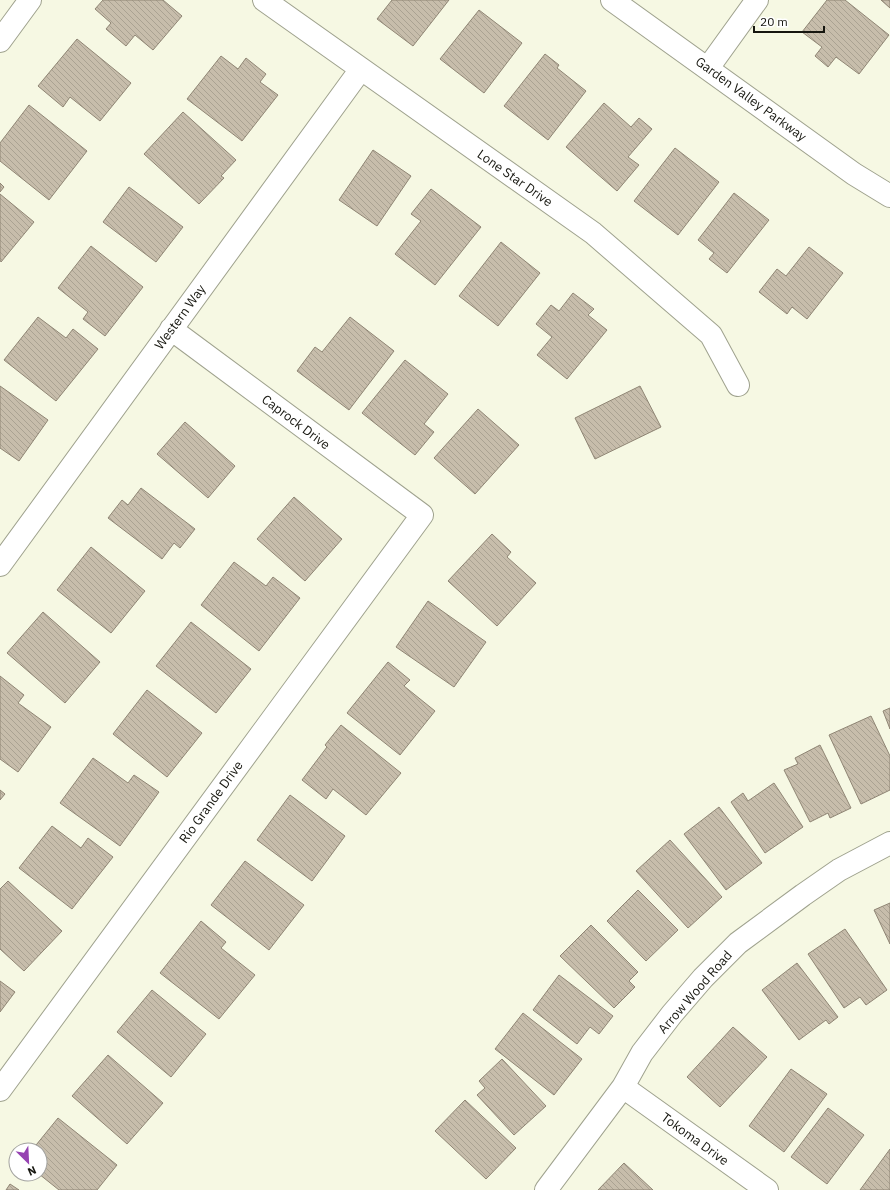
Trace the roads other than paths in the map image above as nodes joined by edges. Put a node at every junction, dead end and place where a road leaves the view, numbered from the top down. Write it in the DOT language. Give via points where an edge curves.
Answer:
graph roads {
  1 [pos="30,0"];
  2 [pos="264,0"];
  3 [pos="612,0"];
  4 [pos="757,0"];
  5 [pos="0,41"];
  6 [pos="708,68"];
  7 [pos="361,69"];
  8 [pos="890,196"];
  9 [pos="171,329"];
  10 [pos="738,385"];
  11 [pos="422,515"];
  12 [pos="0,564"];
  13 [pos="890,842"];
  14 [pos="623,1087"];
  15 [pos="0,1090"];
  16 [pos="546,1190"];
  17 [pos="767,1190"];
  1 -- 5 [label="street"];
  2 -- 7 [label="street, Lone Star Drive"];
  3 -- 6 [label="street, Garden Valley Parkway"];
  4 -- 6 [label="street"];
  6 -- 8 [label="street, Garden Valley Parkway" via="854,174"];
  7 -- 9 [label="street, Western Way"];
  7 -- 10 [label="street, Lone Star Drive" via="594,233 711,335"];
  9 -- 11 [label="street, Caprock Drive"];
  9 -- 12 [label="street, Western Way"];
  11 -- 15 [label="street, Rio Grande Drive"];
  13 -- 14 [label="street, Arrow Wood Road" via="839,870 738,943 672,1014 642,1054"];
  14 -- 16 [label="street, Arrow Wood Road"];
  14 -- 17 [label="street, Tokoma Drive"];
}
